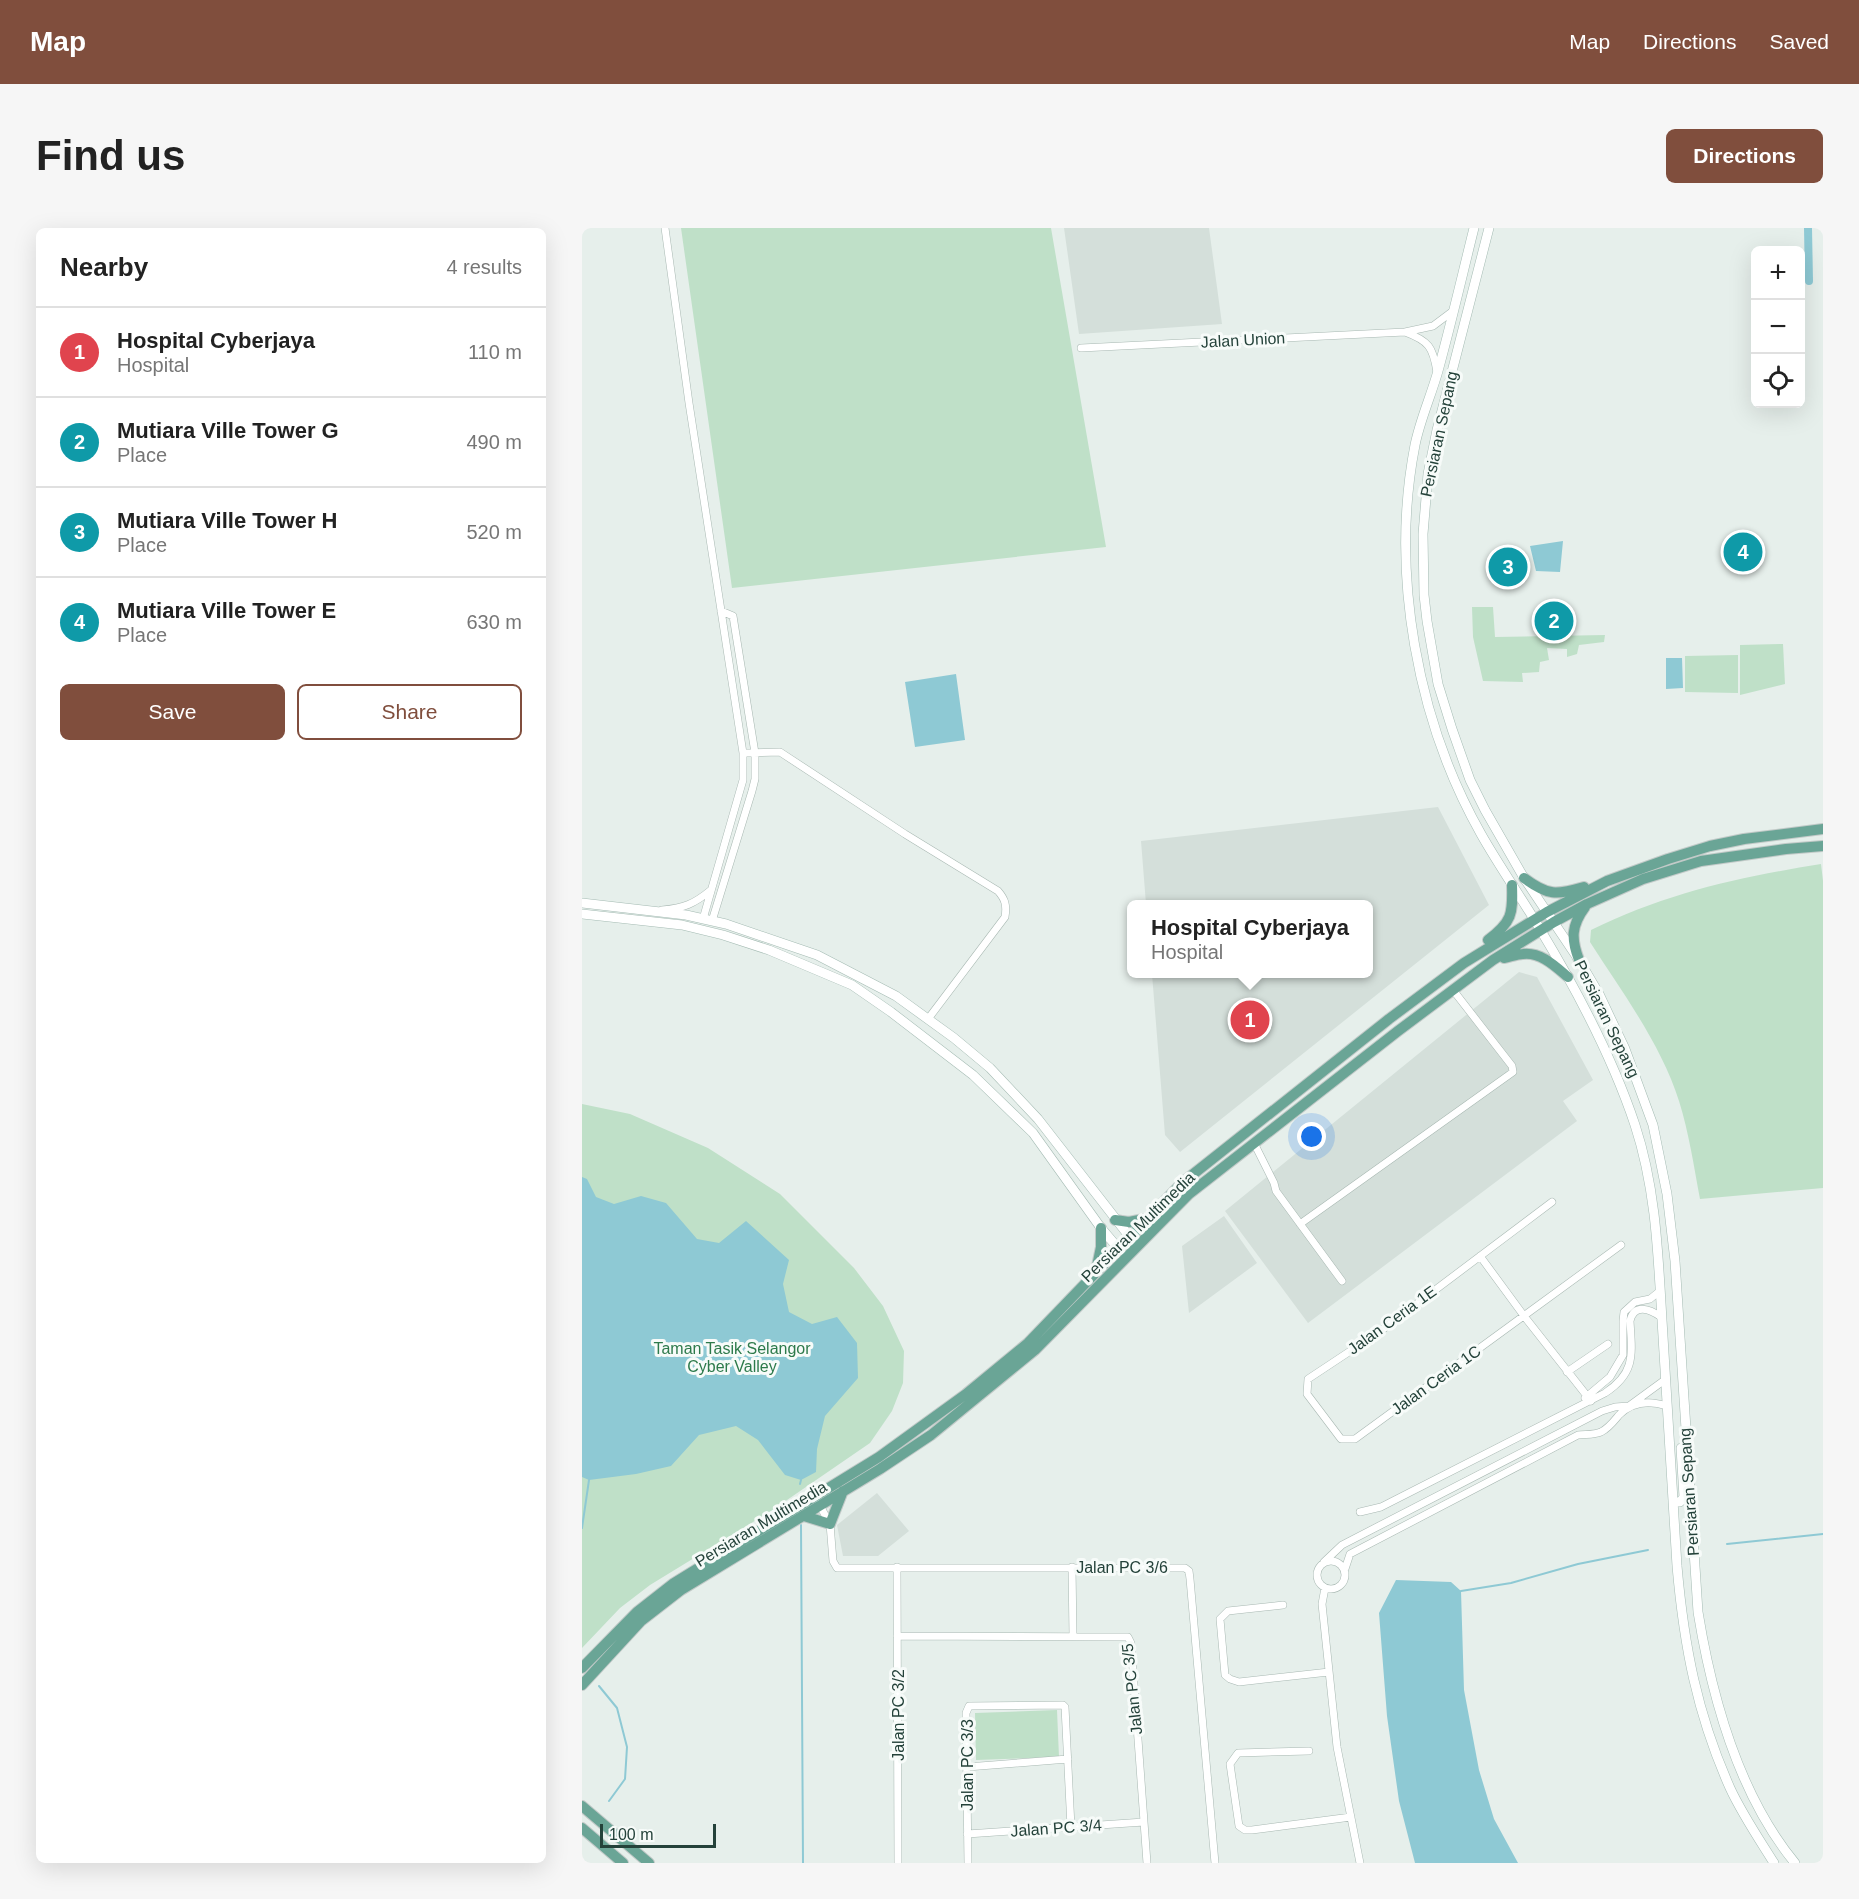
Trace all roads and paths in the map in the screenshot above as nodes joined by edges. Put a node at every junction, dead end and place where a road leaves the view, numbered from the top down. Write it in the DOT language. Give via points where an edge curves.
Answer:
graph roads {
  1 [pos="665,228"];
  2 [pos="1474,228"];
  3 [pos="1489,228"];
  4 [pos="1454,311"];
  5 [pos="1406,332"];
  6 [pos="1082,348"];
  7 [pos="1437,374"];
  8 [pos="721,611"];
  9 [pos="742,753"];
  10 [pos="754,753"];
  11 [pos="1823,829"];
  12 [pos="1823,846"];
  13 [pos="1524,878"];
  14 [pos="1607,881"];
  15 [pos="1512,885"];
  16 [pos="711,890"];
  17 [pos="582,903"];
  18 [pos="1587,904"];
  19 [pos="650,910"];
  20 [pos="1547,912"];
  21 [pos="582,914"];
  22 [pos="1534,919"];
  23 [pos="708,920"];
  24 [pos="1554,922"];
  25 [pos="1541,930"];
  26 [pos="1492,960"];
  27 [pos="1579,960"];
  28 [pos="1464,963"];
  29 [pos="1568,976"];
  30 [pos="1453,990"];
  31 [pos="928,1019"];
  32 [pos="1254,1143"];
  33 [pos="1552,1202"];
  34 [pos="1146,1218"];
  35 [pos="1115,1220"];
  36 [pos="1300,1224"];
  37 [pos="1101,1228"];
  38 [pos="1129,1236"];
  39 [pos="1621,1245"];
  40 [pos="1118,1248"];
  41 [pos="1480,1256"];
  42 [pos="1096,1271"];
  43 [pos="1342,1281"];
  44 [pos="1660,1291"];
  45 [pos="1524,1316"];
  46 [pos="1661,1317"];
  47 [pos="1608,1344"];
  48 [pos="1567,1372"];
  49 [pos="1666,1379"];
  50 [pos="1682,1380"];
  51 [pos="1589,1399"];
  52 [pos="1629,1406"];
  53 [pos="1667,1406"];
  54 [pos="1346,1440"];
  55 [pos="843,1491"];
  56 [pos="818,1501"];
  57 [pos="1673,1502"];
  58 [pos="1360,1512"];
  59 [pos="804,1516"];
  60 [pos="830,1524"];
  61 [pos="1324,1562"];
  62 [pos="897,1567"];
  63 [pos="1072,1567"];
  64 [pos="1345,1569"];
  65 [pos="1325,1588"];
  66 [pos="1283,1605"];
  67 [pos="897,1636"];
  68 [pos="1073,1636"];
  69 [pos="582,1668"];
  70 [pos="1329,1672"];
  71 [pos="582,1684"];
  72 [pos="1309,1750"];
  73 [pos="1068,1759"];
  74 [pos="967,1767"];
  75 [pos="582,1806"];
  76 [pos="1351,1817"];
  77 [pos="1144,1822"];
  78 [pos="1071,1827"];
  79 [pos="582,1828"];
  80 [pos="968,1834"];
  81 [pos="623,1863"];
  82 [pos="649,1863"];
  83 [pos="898,1863"];
  84 [pos="968,1863"];
  85 [pos="1148,1863"];
  86 [pos="1215,1863"];
  87 [pos="1360,1863"];
  88 [pos="1774,1863"];
  89 [pos="1795,1863"];
  1 -- 8 [label="street"];
  2 -- 4 [label="street, Persiaran Sepang"];
  3 -- 13 [label="street, Persiaran Sepang" via="1428,474 1423,525 1424,595 1436,675 1455,739 1470,780"];
  4 -- 5 [label="street, Jalan Union" via="1433,326"];
  4 -- 7 [label="street, Persiaran Sepang"];
  5 -- 6 [label="street, Jalan Union"];
  5 -- 7 [label="street" via="1429,345"];
  7 -- 15 [label="street, Persiaran Sepang" via="1416,444 1409,492 1407,570 1414,639 1428,706 1449,768 1481,834"];
  8 -- 9 [label="street"];
  8 -- 10 [label="street" via="733,616"];
  9 -- 10 [label="street"];
  9 -- 16 [label="street" via="743,780"];
  10 -- 23 [label="street" via="752,791"];
  10 -- 31 [label="street" via="780,752 1003,897 1005,916"];
  11 -- 14 [label="main road, Persiaran Multimedia" via="1710,846"];
  12 -- 18 [label="main road, Persiaran Multimedia" via="1701,861 1643,879"];
  13 -- 14 [label="main road" via="1549,893 1561,894"];
  13 -- 20 [label="street, Persiaran Sepang"];
  14 -- 20 [label="main road, Persiaran Multimedia"];
  15 -- 22 [label="street, Persiaran Sepang"];
  15 -- 28 [label="main road" via="1511,913 1505,927"];
  16 -- 19 [label="street" via="681,908"];
  16 -- 23 [label="street"];
  17 -- 19 [label="street"];
  18 -- 24 [label="main road, Persiaran Multimedia"];
  18 -- 27 [label="main road" via="1573,931"];
  19 -- 23 [label="street"];
  20 -- 22 [label="main road, Persiaran Multimedia"];
  20 -- 24 [label="street, Persiaran Sepang"];
  21 -- 37 [label="street" via="723,935 852,985 973,1075 1033,1133"];
  22 -- 25 [label="street, Persiaran Sepang"];
  22 -- 28 [label="main road, Persiaran Multimedia"];
  23 -- 31 [label="street" via="817,955 896,996"];
  24 -- 25 [label="main road, Persiaran Multimedia"];
  24 -- 27 [label="street, Persiaran Sepang"];
  25 -- 26 [label="main road, Persiaran Multimedia"];
  25 -- 29 [label="street, Persiaran Sepang"];
  26 -- 29 [label="main road" via="1533,954"];
  26 -- 30 [label="main road, Persiaran Multimedia"];
  27 -- 50 [label="street, Persiaran Sepang" via="1626,1049 1653,1125 1671,1224"];
  28 -- 34 [label="main road, Persiaran Multimedia" via="1182,1183"];
  29 -- 44 [label="street, Persiaran Sepang" via="1604,1047 1636,1130 1652,1196"];
  30 -- 32 [label="main road, Persiaran Multimedia"];
  30 -- 36 [label="street" via="1513,1072"];
  31 -- 35 [label="street" via="990,1068 1038,1119"];
  32 -- 36 [label="street" via="1276,1191"];
  32 -- 55 [label="main road, Persiaran Multimedia" via="1174,1209 1018,1364 931,1435"];
  33 -- 41 [label="street, Jalan Ceria 1E"];
  34 -- 35 [label="main road"];
  34 -- 38 [label="main road, Persiaran Multimedia"];
  35 -- 38 [label="street"];
  36 -- 43 [label="street"];
  37 -- 40 [label="street"];
  37 -- 42 [label="main road"];
  38 -- 40 [label="main road, Persiaran Multimedia"];
  39 -- 45 [label="street, Jalan Ceria 1C"];
  40 -- 42 [label="main road, Persiaran Multimedia"];
  41 -- 45 [label="street"];
  41 -- 54 [label="street, Jalan Ceria 1E" via="1308,1380 1307,1394 1341,1439"];
  42 -- 56 [label="main road, Persiaran Multimedia" via="1028,1343 966,1394"];
  44 -- 46 [label="street, Persiaran Sepang"];
  44 -- 51 [label="street" via="1650,1299 1635,1302 1624,1312 1623,1355 1610,1377"];
  45 -- 48 [label="street"];
  45 -- 54 [label="street, Jalan Ceria 1C" via="1355,1439"];
  46 -- 49 [label="street, Persiaran Sepang"];
  46 -- 51 [label="street" via="1644,1309 1631,1315 1629,1366 1618,1385"];
  47 -- 48 [label="street"];
  48 -- 51 [label="street"];
  49 -- 52 [label="street"];
  49 -- 53 [label="street, Persiaran Sepang"];
  50 -- 57 [label="street" via="1683,1497 1680,1502"];
  50 -- 89 [label="street, Persiaran Sepang" via="1698,1612 1707,1666 1746,1783"];
  51 -- 58 [label="street" via="1381,1507"];
  52 -- 53 [label="street" via="1654,1402"];
  52 -- 61 [label="street" via="1602,1411 1342,1545"];
  52 -- 64 [label="street" via="1602,1432 1578,1435 1350,1554"];
  53 -- 57 [label="street, Persiaran Sepang"];
  55 -- 56 [label="main road, Persiaran Multimedia"];
  55 -- 60 [label="main road"];
  56 -- 59 [label="main road, Persiaran Multimedia"];
  56 -- 60 [label="street, Jalan PC 3/6"];
  56 -- 69 [label="main road, Persiaran Multimedia" via="674,1583 637,1612"];
  57 -- 88 [label="street, Persiaran Sepang" via="1682,1615 1700,1708 1731,1790"];
  59 -- 60 [label="main road"];
  59 -- 71 [label="main road, Persiaran Multimedia" via="660,1605"];
  60 -- 62 [label="street, Jalan PC 3/6" via="837,1568"];
  61 -- 64 [label="street" via="1336,1561"];
  61 -- 65 [label="street" via="1316,1575"];
  62 -- 63 [label="street, Jalan PC 3/6"];
  62 -- 67 [label="street, Jalan PC 3/2"];
  63 -- 68 [label="street"];
  63 -- 86 [label="street, Jalan PC 3/6" via="1182,1567 1189,1571"];
  64 -- 65 [label="street" via="1341,1585"];
  65 -- 70 [label="street" via="1322,1604"];
  66 -- 70 [label="street" via="1228,1611 1224,1615 1221,1619 1225,1675 1239,1682"];
  67 -- 68 [label="street, Jalan PC 3/5"];
  67 -- 83 [label="street, Jalan PC 3/2"];
  68 -- 77 [label="street, Jalan PC 3/5" via="1128,1637 1131,1643"];
  70 -- 76 [label="street" via="1337,1747"];
  72 -- 76 [label="street" via="1238,1753 1230,1764 1239,1826 1252,1830"];
  73 -- 74 [label="street"];
  73 -- 74 [label="street, Jalan PC 3/3" via="1063,1705 969,1706"];
  73 -- 78 [label="street, Jalan PC 3/3"];
  74 -- 80 [label="street, Jalan PC 3/3"];
  75 -- 82 [label="main road"];
  76 -- 87 [label="street"];
  77 -- 78 [label="street, Jalan PC 3/4"];
  77 -- 85 [label="street, Jalan PC 3/5"];
  78 -- 80 [label="street, Jalan PC 3/4"];
  79 -- 81 [label="main road"];
  80 -- 84 [label="street, Jalan PC 3/3"];
}
